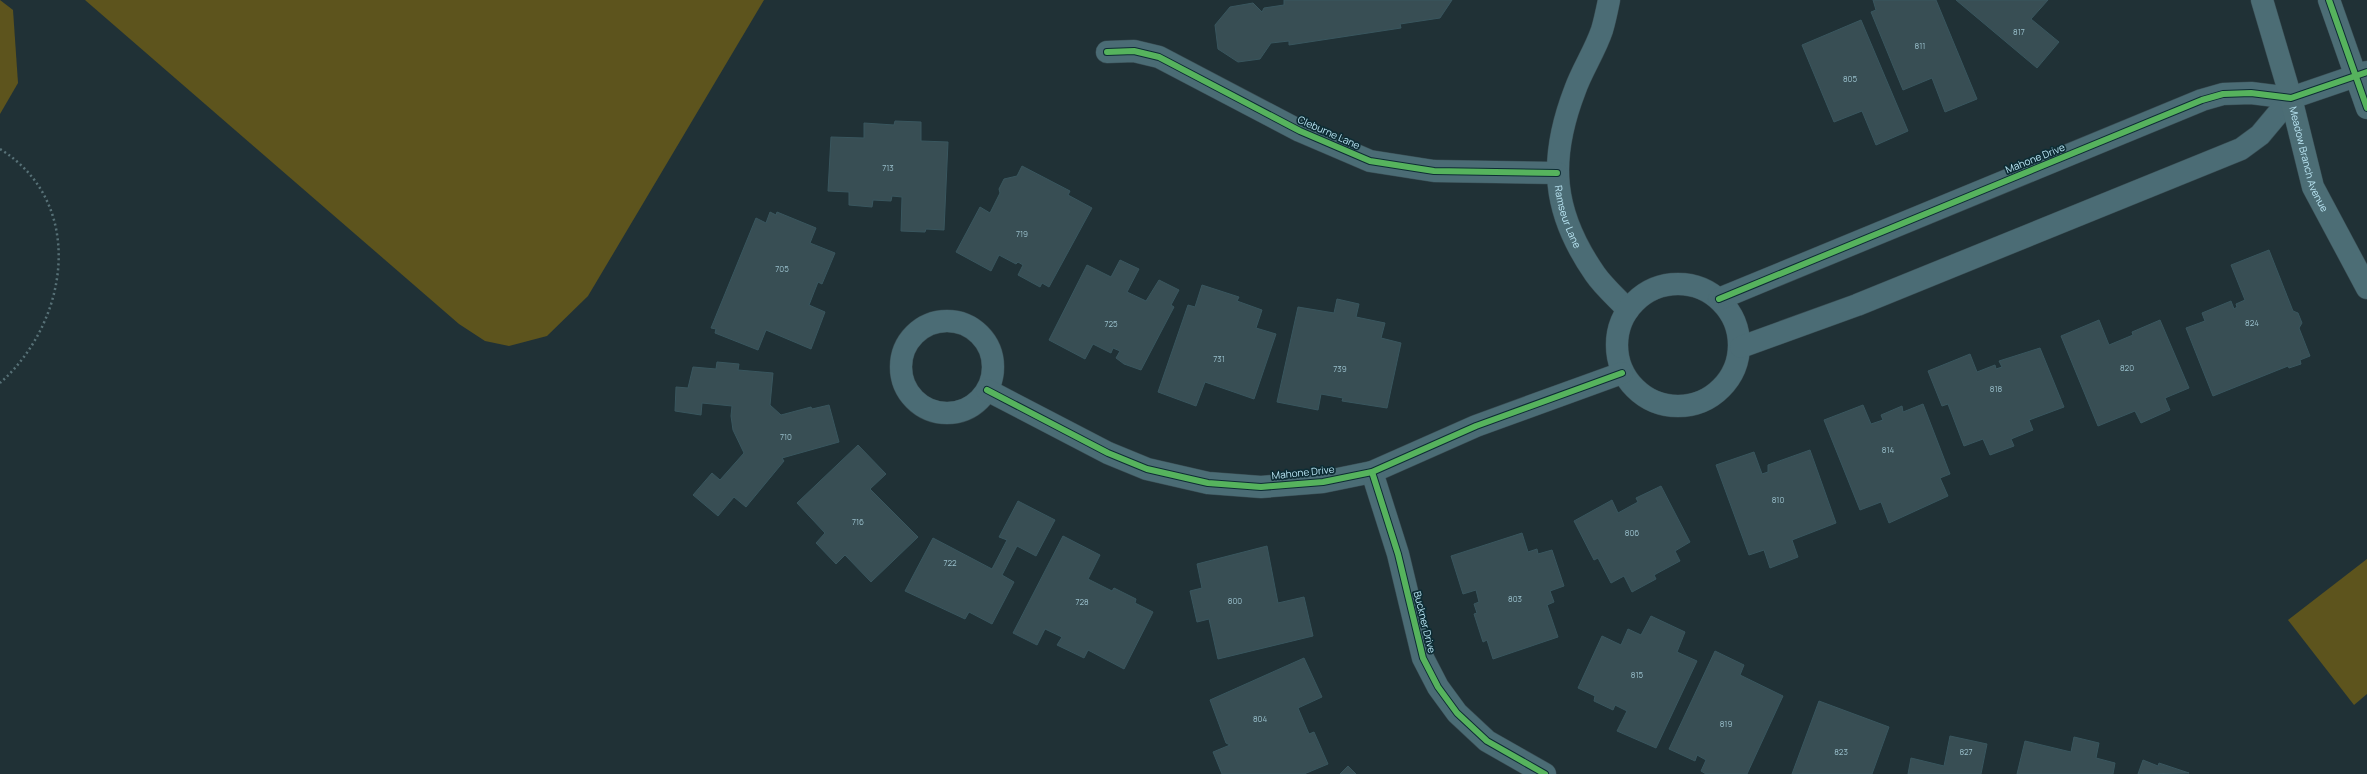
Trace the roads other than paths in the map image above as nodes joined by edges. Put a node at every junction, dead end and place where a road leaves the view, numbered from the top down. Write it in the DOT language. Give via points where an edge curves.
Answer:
graph roads {
  1 [pos="1609,0"];
  2 [pos="2262,0"];
  3 [pos="2329,0"];
  4 [pos="1107,52"];
  5 [pos="2362,74"];
  6 [pos="2291,98"];
  7 [pos="2367,108"];
  8 [pos="1558,173"];
  9 [pos="2367,288"];
  10 [pos="1719,299"];
  11 [pos="1628,310"];
  12 [pos="1740,347"];
  13 [pos="1622,373"];
  14 [pos="987,390"];
  15 [pos="1372,472"];
  16 [pos="1546,774"];
  1 -- 8 [label="street, Ramseur Lane" via="1602,30 1575,89 1561,130"];
  2 -- 6 [label="main road, Meadow Branch Avenue"];
  3 -- 5 [label="main road"];
  4 -- 8 [label="street, Cleburne Lane" via="1134,51 1159,57 1300,131 1370,161 1434,172"];
  5 -- 6 [label="street, Mahone Drive"];
  5 -- 7 [label="main road"];
  6 -- 9 [label="main road, Meadow Branch Avenue" via="2313,187"];
  6 -- 10 [label="street, Mahone Drive" via="2251,93 2223,94 2202,100"];
  6 -- 12 [label="street" via="2260,135 2241,149 1857,305"];
  8 -- 11 [label="street, Ramseur Lane" via="1564,216 1576,242 1596,275"];
  10 -- 11 [label="street" via="1711,293 1689,286 1666,286 1645,294"];
  10 -- 12 [label="street" via="1734,317 1740,331"];
  11 -- 13 [label="street" via="1622,324 1617,350"];
  12 -- 13 [label="street" via="1734,373 1717,392 1695,404 1673,406 1646,399 1629,384"];
  13 -- 15 [label="street, Mahone Drive" via="1476,426"];
  14 -- 14 [label="street" via="993,377 993,355 986,341 973,327 954,320 931,323 918,330 904,349 901,368 908,391 921,405 935,412 955,413 974,405"];
  14 -- 15 [label="street, Mahone Drive" via="1147,469 1208,483 1261,487 1323,482"];
  15 -- 16 [label="street, Buckner Drive" via="1398,554 1423,658 1438,687 1457,713 1487,741"];
}
